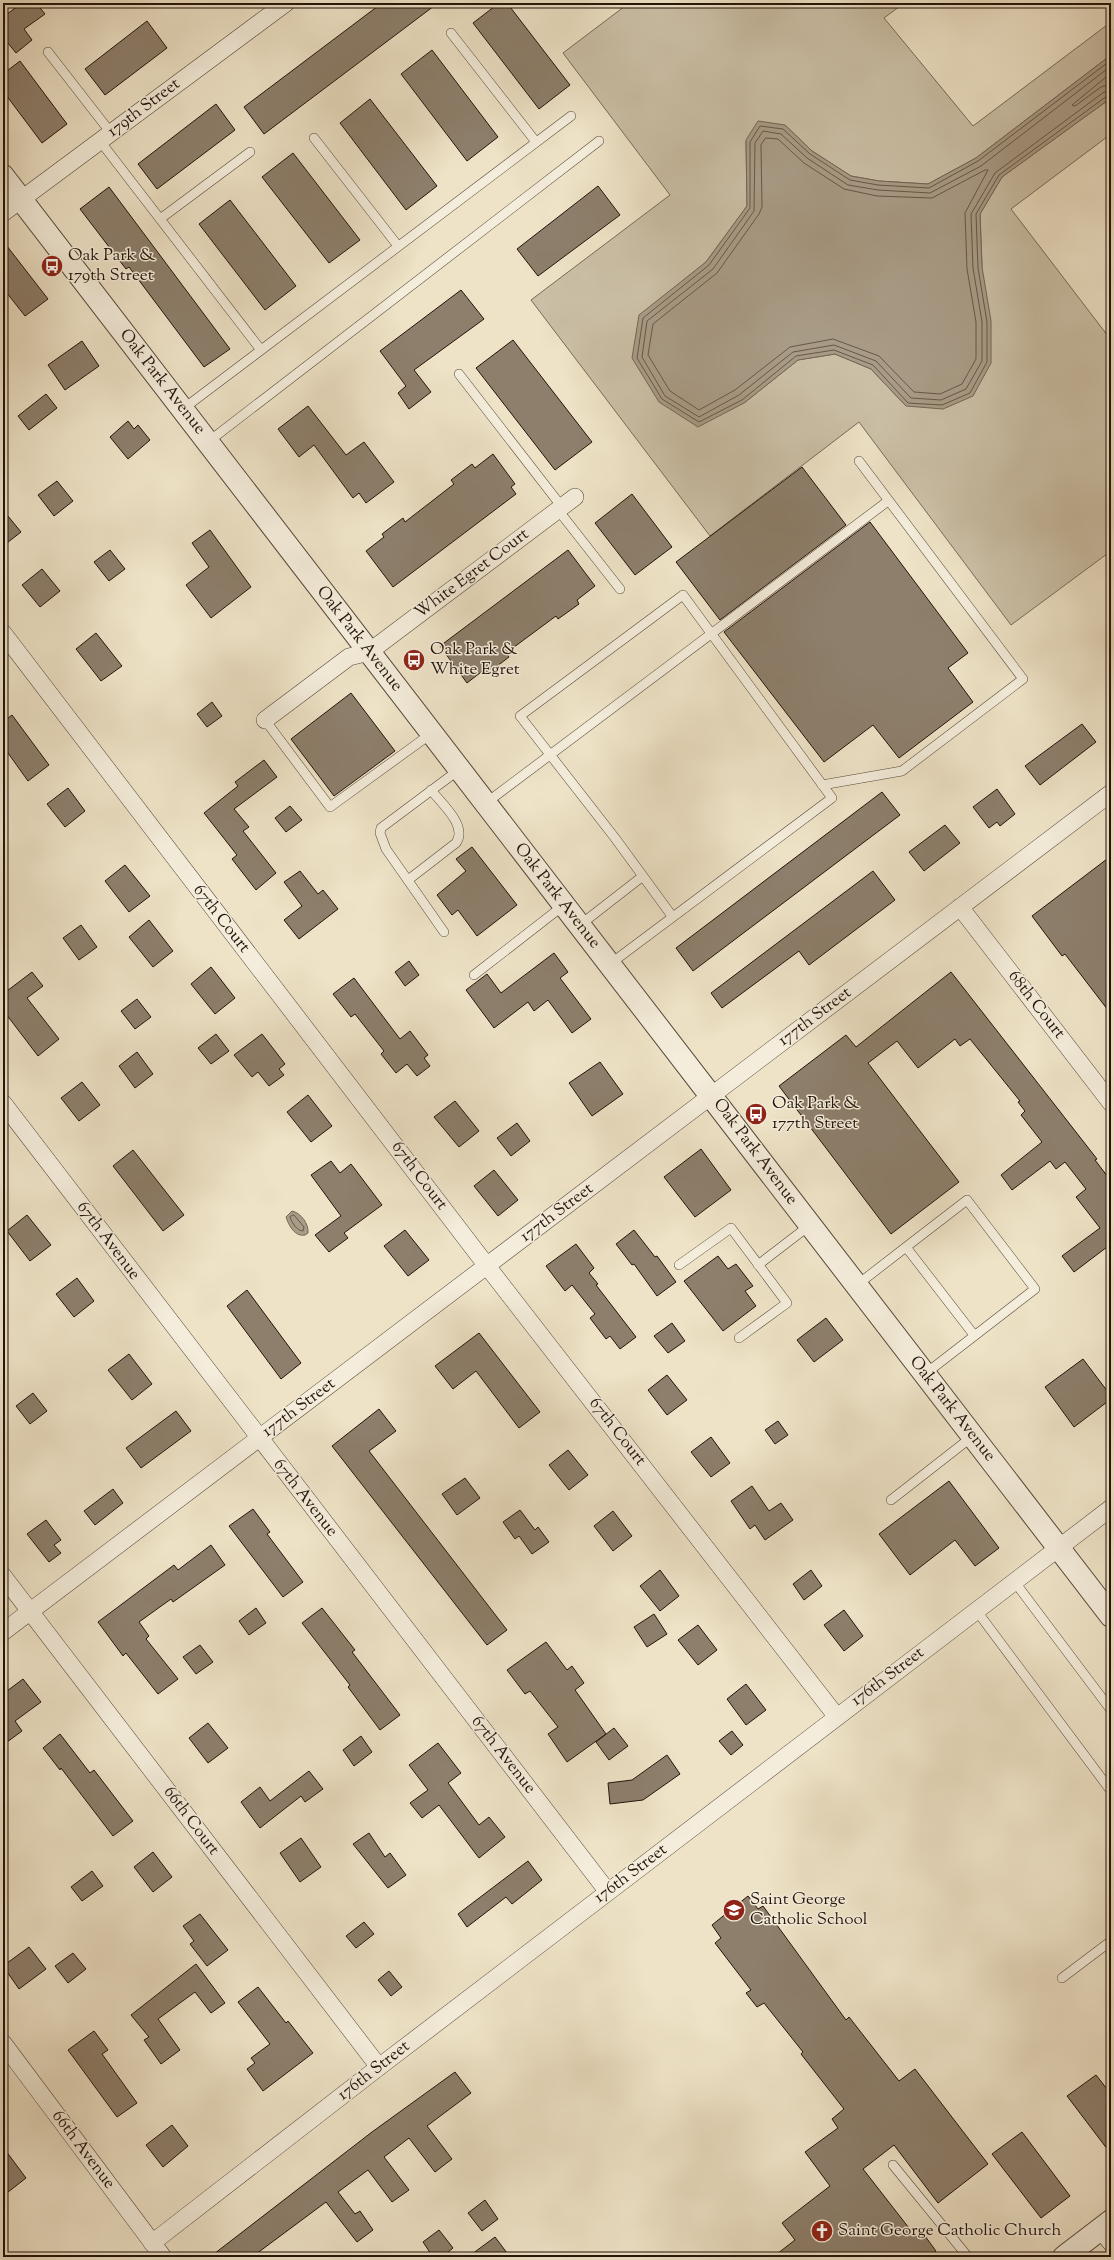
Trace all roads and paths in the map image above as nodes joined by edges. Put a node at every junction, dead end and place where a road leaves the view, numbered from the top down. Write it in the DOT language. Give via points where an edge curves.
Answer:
graph roads {
  1 [pos="286,3"];
  2 [pos="450,33"];
  3 [pos="48,52"];
  4 [pos="572,116"];
  5 [pos="106,137"];
  6 [pos="314,138"];
  7 [pos="536,142"];
  8 [pos="599,142"];
  9 [pos="250,152"];
  10 [pos="3,176"];
  11 [pos="21,199"];
  12 [pos="3,213"];
  13 [pos="160,219"];
  14 [pos="398,246"];
  15 [pos="261,350"];
  16 [pos="459,374"];
  17 [pos="182,409"];
  18 [pos="208,442"];
  19 [pos="859,461"];
  20 [pos="575,497"];
  21 [pos="888,501"];
  22 [pos="560,509"];
  23 [pos="620,589"];
  24 [pos="3,633"];
  25 [pos="711,633"];
  26 [pos="369,652"];
  27 [pos="265,720"];
  28 [pos="432,733"];
  29 [pos="550,755"];
  30 [pos="460,769"];
  31 [pos="822,785"];
  32 [pos="431,790"];
  33 [pos="1111,793"];
  34 [pos="486,803"];
  35 [pos="643,876"];
  36 [pos="408,880"];
  37 [pos="564,905"];
  38 [pos="960,907"];
  39 [pos="672,916"];
  40 [pos="580,925"];
  41 [pos="444,932"];
  42 [pos="610,964"];
  43 [pos="474,975"];
  44 [pos="711,1096"];
  45 [pos="3,1103"];
  46 [pos="1111,1103"];
  47 [pos="810,1225"];
  48 [pos="906,1247"];
  49 [pos="758,1265"];
  50 [pos="488,1266"];
  51 [pos="679,1266"];
  52 [pos="857,1285"];
  53 [pos="974,1335"];
  54 [pos="739,1338"];
  55 [pos="925,1374"];
  56 [pos="973,1436"];
  57 [pos="260,1438"];
  58 [pos="891,1500"];
  59 [pos="1111,1508"];
  60 [pos="1058,1547"];
  61 [pos="3,1576"];
  62 [pos="1014,1581"];
  63 [pos="976,1610"];
  64 [pos="30,1612"];
  65 [pos="1111,1616"];
  66 [pos="3,1632"];
  67 [pos="1111,1710"];
  68 [pos="837,1717"];
  69 [pos="1111,1791"];
  70 [pos="608,1892"];
  71 [pos="1111,1941"];
  72 [pos="1062,1978"];
  73 [pos="3,2043"];
  74 [pos="379,2067"];
  75 [pos="893,2165"];
  76 [pos="1104,2226"];
  77 [pos="152,2242"];
  78 [pos="1111,2249"];
  79 [pos="163,2257"];
  80 [pos="968,2257"];
  81 [pos="1064,2257"];
  1 -- 5 [label="street, 179th Street"];
  2 -- 7 [label="lane"];
  3 -- 5 [label="lane"];
  4 -- 7 [label="lane"];
  5 -- 11 [label="street, 179th Street"];
  5 -- 13 [label="lane"];
  6 -- 14 [label="lane"];
  7 -- 14 [label="lane"];
  8 -- 18 [label="lane"];
  9 -- 13 [label="lane"];
  10 -- 11 [label="street, Oak Park Avenue"];
  11 -- 12 [label="street, 179th Street"];
  11 -- 17 [label="street, Oak Park Avenue"];
  13 -- 15 [label="lane"];
  14 -- 15 [label="lane"];
  15 -- 17 [label="lane"];
  16 -- 22 [label="lane"];
  17 -- 18 [label="street, Oak Park Avenue"];
  18 -- 26 [label="street, Oak Park Avenue"];
  19 -- 21 [label="lane"];
  20 -- 22 [label="street, White Egret Court"];
  21 -- 25 [label="lane"];
  21 -- 31 [label="lane" via="1023,679 902,771"];
  22 -- 23 [label="lane"];
  22 -- 26 [label="street, White Egret Court"];
  24 -- 50 [label="street, 67th Court"];
  25 -- 29 [label="lane"];
  25 -- 29 [label="lane" via="683,595 520,716"];
  25 -- 31 [label="lane"];
  26 -- 27 [label="street" via="349,656"];
  26 -- 28 [label="street, Oak Park Avenue"];
  27 -- 28 [label="lane" via="330,807"];
  28 -- 30 [label="street, Oak Park Avenue"];
  29 -- 34 [label="lane"];
  29 -- 35 [label="lane"];
  30 -- 32 [label="lane"];
  30 -- 34 [label="street, Oak Park Avenue"];
  31 -- 39 [label="lane" via="832,798"];
  32 -- 36 [label="lane" via="381,828 380,833 386,849"];
  32 -- 36 [label="lane" via="460,830 460,837 456,843"];
  33 -- 38 [label="street, 177th Street"];
  34 -- 37 [label="street, Oak Park Avenue"];
  35 -- 39 [label="lane"];
  35 -- 40 [label="lane"];
  36 -- 41 [label="lane"];
  37 -- 40 [label="street, Oak Park Avenue"];
  37 -- 43 [label="lane"];
  38 -- 44 [label="street, 177th Street"];
  38 -- 46 [label="street, 68th Court"];
  39 -- 42 [label="lane"];
  40 -- 42 [label="street, Oak Park Avenue"];
  42 -- 44 [label="street, Oak Park Avenue"];
  44 -- 47 [label="street, Oak Park Avenue"];
  44 -- 50 [label="street, 177th Street"];
  45 -- 57 [label="street, 67th Avenue"];
  47 -- 49 [label="lane"];
  47 -- 52 [label="street, Oak Park Avenue"];
  48 -- 52 [label="lane"];
  48 -- 53 [label="lane"];
  48 -- 53 [label="lane" via="967,1200 1035,1289"];
  49 -- 51 [label="lane" via="731,1228"];
  49 -- 54 [label="lane" via="787,1303"];
  50 -- 57 [label="street, 177th Street"];
  50 -- 68 [label="street, 67th Court"];
  52 -- 55 [label="street, Oak Park Avenue"];
  53 -- 55 [label="lane"];
  55 -- 56 [label="street, Oak Park Avenue"];
  56 -- 58 [label="lane"];
  56 -- 60 [label="street, Oak Park Avenue"];
  57 -- 64 [label="street, 177th Street"];
  57 -- 70 [label="street, 67th Avenue"];
  59 -- 60 [label="street, 176th Street"];
  60 -- 62 [label="street, 176th Street"];
  60 -- 65 [label="street, Oak Park Avenue"];
  61 -- 64 [label="street, 66th Court"];
  62 -- 63 [label="street, 176th Street"];
  62 -- 67 [label="lane"];
  63 -- 68 [label="street, 176th Street"];
  63 -- 69 [label="lane"];
  64 -- 66 [label="street, 177th Street"];
  64 -- 74 [label="street, 66th Court"];
  68 -- 70 [label="street, 176th Street"];
  70 -- 74 [label="street, 176th Street"];
  71 -- 72 [label="lane"];
  73 -- 77 [label="street, 66th Avenue"];
  74 -- 77 [label="street, 176th Street"];
  75 -- 80 [label="lane"];
  76 -- 78 [label="lane"];
  76 -- 81 [label="street"];
  77 -- 79 [label="street, 66th Avenue"];
}
